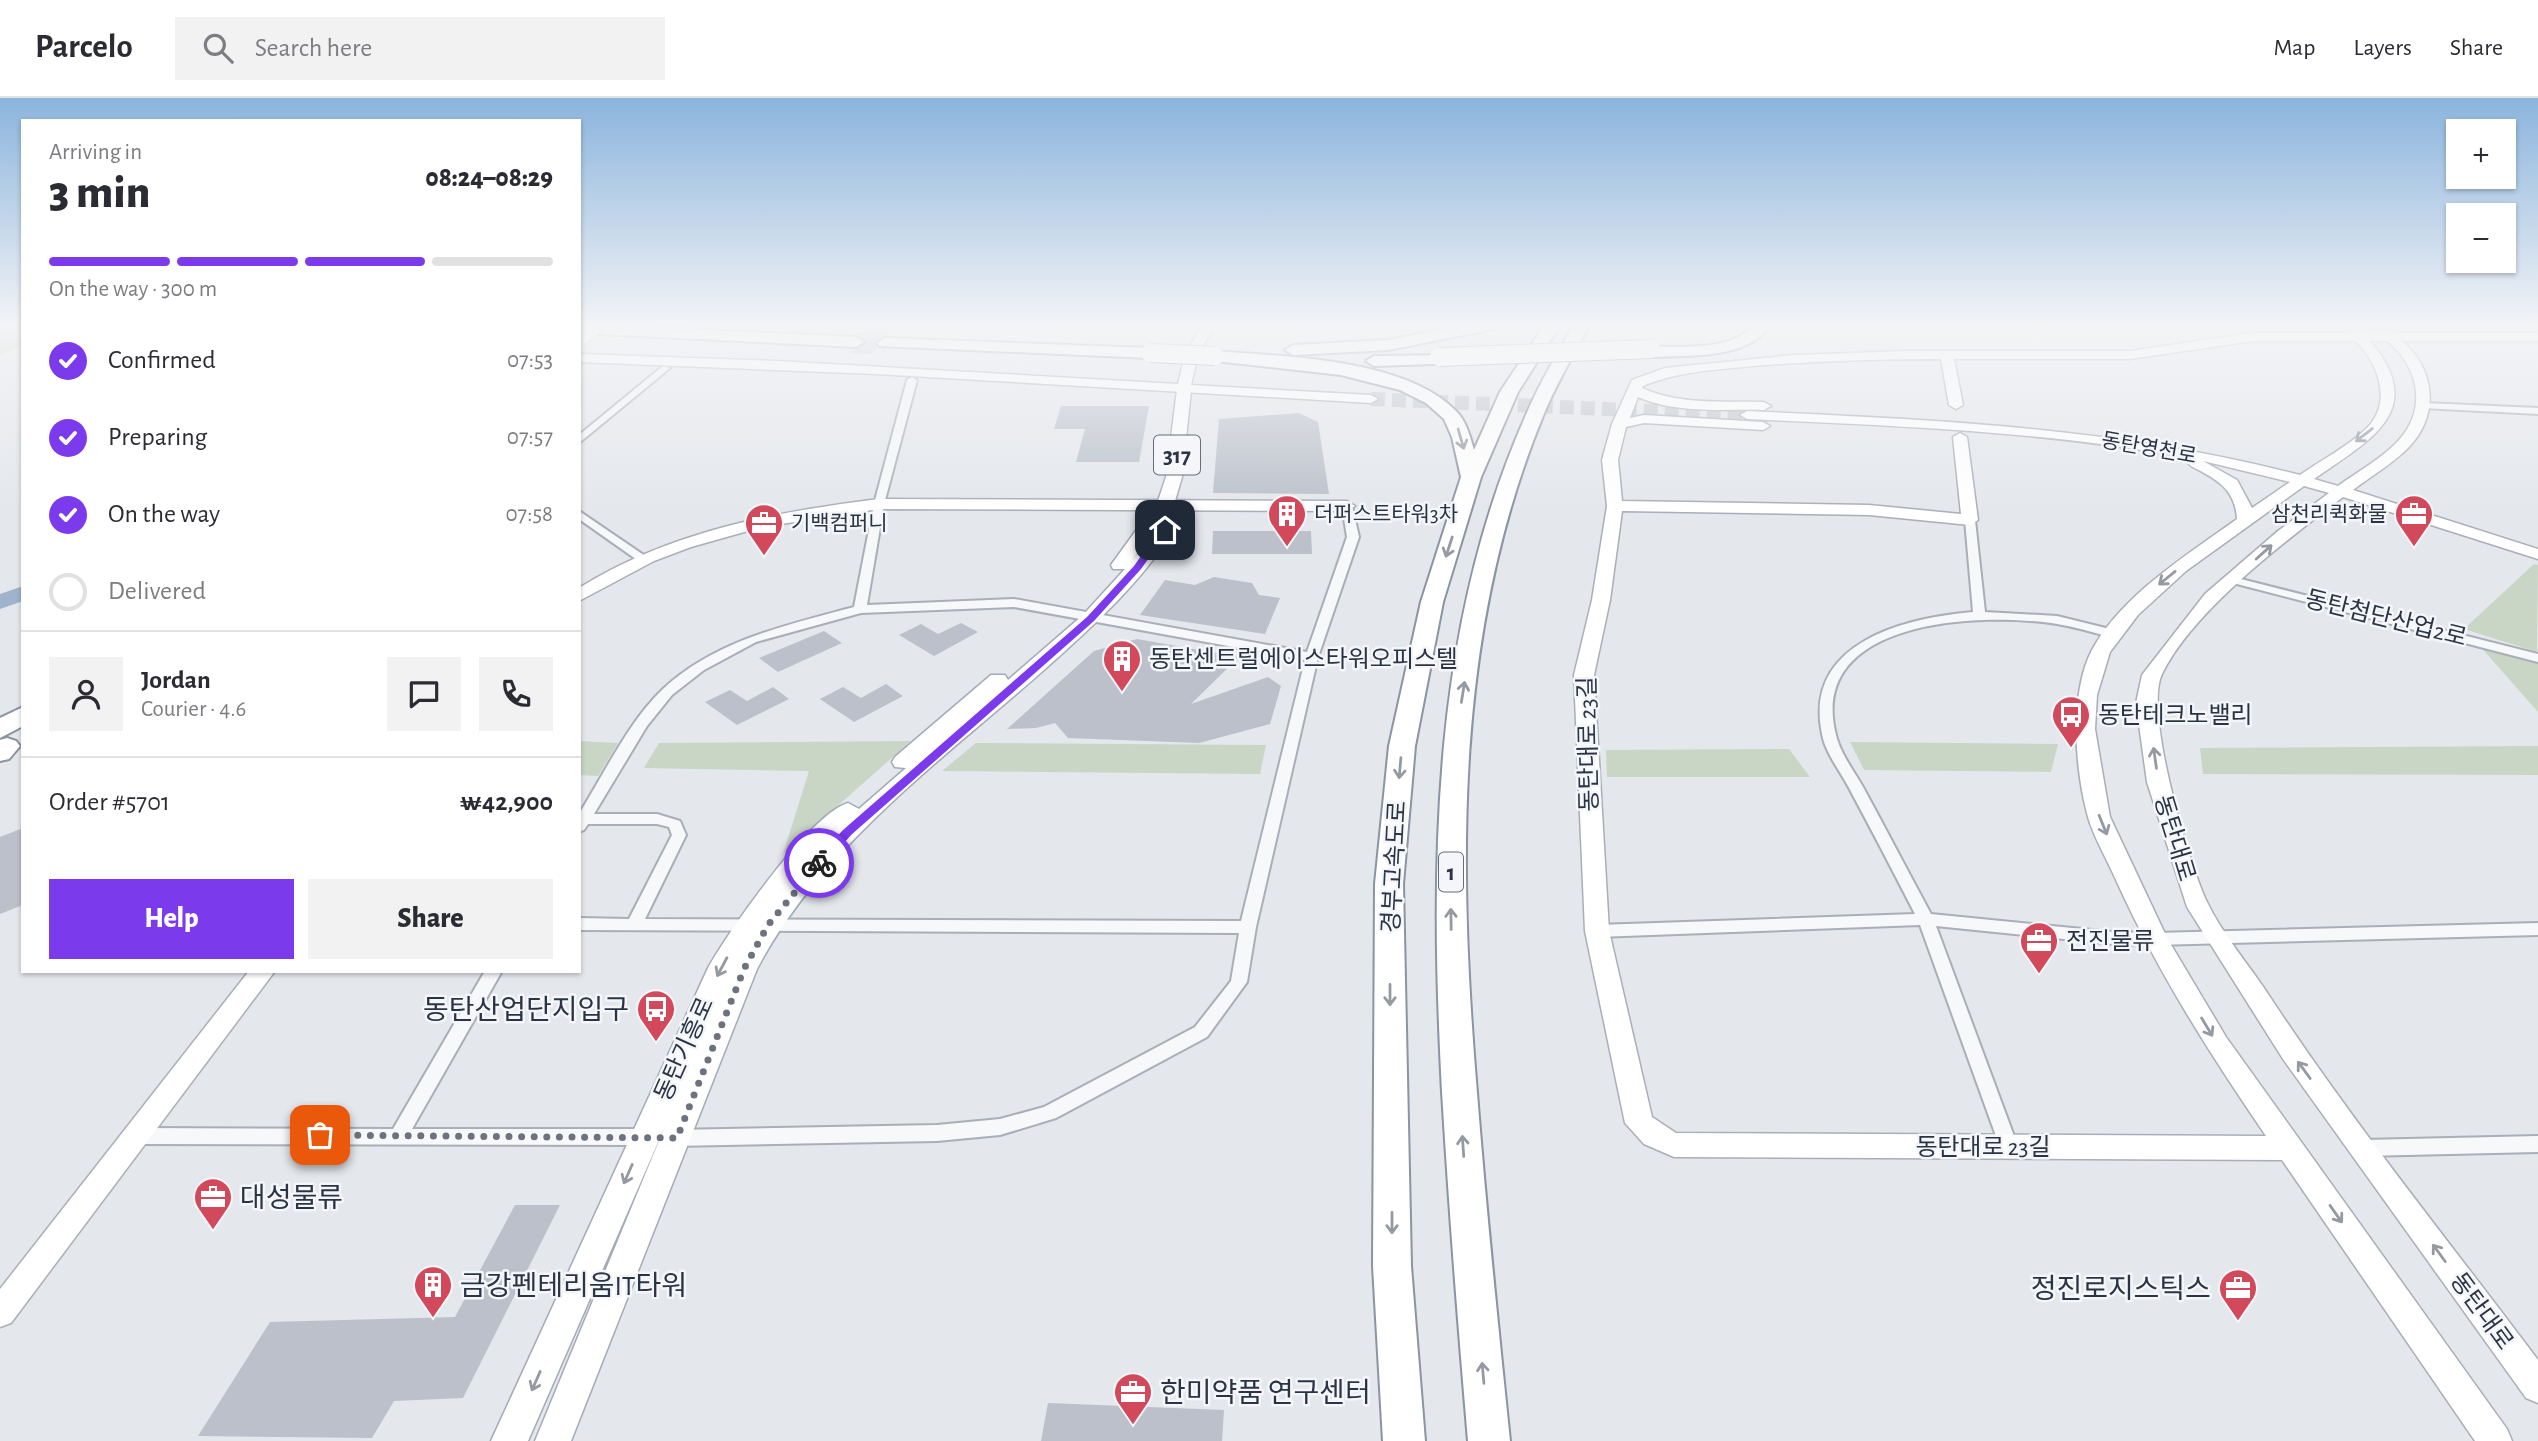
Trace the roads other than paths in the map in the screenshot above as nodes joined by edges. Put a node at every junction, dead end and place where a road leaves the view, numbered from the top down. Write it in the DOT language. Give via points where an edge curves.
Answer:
graph roads {
  1 [pos="643,387"];
  2 [pos="910,387"];
  3 [pos="1051,387"];
  4 [pos="1147,387"];
  5 [pos="1150,387"];
  6 [pos="1184,387"];
  7 [pos="1404,387"];
  8 [pos="1513,387"];
  9 [pos="1548,387"];
  10 [pos="1953,387"];
  11 [pos="2386,387"];
  12 [pos="2424,387"];
  13 [pos="1633,389"];
  14 [pos="1184,390"];
  15 [pos="1371,399"];
  16 [pos="1956,405"];
  17 [pos="2425,406"];
  18 [pos="2538,411"];
  19 [pos="1940,414"];
  20 [pos="1747,415"];
  21 [pos="1985,416"];
  22 [pos="1619,424"];
  23 [pos="2058,434"];
  24 [pos="1960,437"];
  25 [pos="581,438"];
  26 [pos="2155,447"];
  27 [pos="1471,477"];
  28 [pos="2301,481"];
  29 [pos="2341,492"];
  30 [pos="879,504"];
  31 [pos="1347,506"];
  32 [pos="1615,506"];
  33 [pos="1163,511"];
  34 [pos="581,515"];
  35 [pos="1970,520"];
  36 [pos="2245,520"];
  37 [pos="2538,554"];
  38 [pos="644,560"];
  39 [pos="2233,580"];
  40 [pos="581,595"];
  41 [pos="860,609"];
  42 [pos="1979,615"];
  43 [pos="1083,617"];
  44 [pos="2113,634"];
  45 [pos="1312,657"];
  46 [pos="2538,657"];
  47 [pos="21,717"];
  48 [pos="5,741"];
  49 [pos="582,823"];
  50 [pos="1926,919"];
  51 [pos="581,924"];
  52 [pos="634,924"];
  53 [pos="757,925"];
  54 [pos="1248,927"];
  55 [pos="2538,929"];
  56 [pos="1598,930"];
  57 [pos="2218,937"];
  58 [pos="2155,939"];
  59 [pos="261,973"];
  60 [pos="493,973"];
  61 [pos="398,1135"];
  62 [pos="136,1136"];
  63 [pos="644,1137"];
  64 [pos="677,1138"];
  65 [pos="2538,1144"];
  66 [pos="2009,1147"];
  67 [pos="2290,1147"];
  68 [pos="2362,1148"];
  69 [pos="0,1313"];
  70 [pos="2538,1387"];
  71 [pos="509,1441"];
  72 [pos="553,1441"];
  73 [pos="1404,1441"];
  74 [pos="1489,1441"];
  75 [pos="2495,1441"];
  1 -- 25 [label="street"];
  2 -- 30 [label="street"];
  3 -- 5 [label="street"];
  4 -- 5 [label="street"];
  5 -- 14 [label="street"];
  6 -- 14 [label="street, 동탄기흥로 / 317"];
  7 -- 27 [label="highway, one-way" via="1442,406 1457,425"];
  8 -- 27 [label="highway, 경부고속도로"];
  74 -- 9 [label="highway, 1, one-way" via="1451,970 1455,741 1475,610 1514,471"];
  10 -- 16 [label="street"];
  11 -- 28 [label="street, one-way" via="2389,405 2372,431"];
  12 -- 17 [label="street"];
  13 -- 19 [label="street" via="1673,401"];
  13 -- 22 [label="street, 동탄대로 23길"];
  14 -- 15 [label="street"];
  14 -- 33 [label="main road, 동탄기흥로 / 317" via="1174,477"];
  16 -- 19 [label="street"];
  16 -- 21 [label="street"];
  17 -- 18 [label="street"];
  17 -- 29 [label="street, 동탄대로" via="2404,443"];
  19 -- 21 [label="street"];
  20 -- 23 [label="street, 동탄영천로"];
  21 -- 23 [label="street"];
  22 -- 24 [label="street" via="1644,419"];
  22 -- 32 [label="street, 동탄대로 23길" via="1610,460"];
  23 -- 24 [label="street" via="2029,440"];
  23 -- 26 [label="street, 동탄영천로"];
  24 -- 35 [label="street"];
  26 -- 28 [label="street, 동탄영천로"];
  26 -- 36 [label="street" via="2224,477 2245,501"];
  27 -- 73 [label="highway, 경부고속도로, one-way" via="1432,602 1402,747 1390,884 1392,1266"];
  28 -- 29 [label="street, 동탄영천로"];
  28 -- 36 [label="street"];
  29 -- 37 [label="street, 동탄영천로"];
  39 -- 29 [label="street, 동탄대로, one-way"];
  30 -- 33 [label="street"];
  30 -- 38 [label="street" via="757,523"];
  30 -- 41 [label="street"];
  31 -- 33 [label="street"];
  31 -- 45 [label="street" via="1353,537"];
  32 -- 35 [label="street" via="1869,510"];
  32 -- 56 [label="street, 동탄대로 23길" via="1584,675"];
  33 -- 43 [label="main road, 동탄기흥로 / 317" via="1165,530 1151,552"];
  34 -- 38 [label="street"];
  35 -- 42 [label="street"];
  36 -- 44 [label="street, one-way" via="2154,588"];
  38 -- 40 [label="street"];
  39 -- 46 [label="street, 동탄첨단산업2로"];
  57 -- 39 [label="street, 동탄대로, one-way" via="2195,901 2173,838 2158,782 2146,704 2152,676 2176,639"];
  41 -- 43 [label="street" via="1014,603"];
  41 -- 49 [label="street" via="752,639 700,667 641,724"];
  42 -- 44 [label="street" via="2057,620"];
  42 -- 50 [label="street" via="1934,618 1899,629 1845,662 1830,684 1826,708 1829,737"];
  43 -- 45 [label="street"];
  43 -- 53 [label="main road, 동탄기흥로 / 317" via="847,832"];
  44 -- 58 [label="street, one-way" via="2101,651 2087,695 2085,729 2092,783 2099,817"];
  45 -- 54 [label="street"];
  47 -- 48 [label="highway"];
  49 -- 52 [label="street" via="657,819 675,824 679,835"];
  50 -- 56 [label="street"];
  50 -- 58 [label="street"];
  50 -- 66 [label="street"];
  51 -- 52 [label="street"];
  52 -- 53 [label="street"];
  53 -- 54 [label="street"];
  53 -- 63 [label="main road, 동탄기흥로 / 317, one-way" via="721,968"];
  53 -- 64 [label="main road, 동탄기흥로 / 317"];
  54 -- 64 [label="street" via="1239,982 1201,1032 1049,1113 1000,1127 937,1133"];
  55 -- 57 [label="street"];
  56 -- 66 [label="street, 동탄대로 23길" via="1633,1105 1639,1123 1654,1136 1674,1145"];
  57 -- 58 [label="street"];
  68 -- 57 [label="street, 동탄대로, one-way" via="2291,1052"];
  58 -- 67 [label="street, one-way" via="2217,1044"];
  59 -- 62 [label="street"];
  60 -- 61 [label="street"];
  61 -- 62 [label="street"];
  61 -- 63 [label="street"];
  62 -- 69 [label="street"];
  63 -- 64 [label="street"];
  63 -- 71 [label="main road, 동탄기흥로 / 317, one-way"];
  64 -- 72 [label="main road, 동탄기흥로 / 317"];
  65 -- 68 [label="street"];
  66 -- 67 [label="street, 동탄대로 23길"];
  67 -- 75 [label="street, one-way"];
  70 -- 68 [label="street, 동탄대로, one-way"];
}
